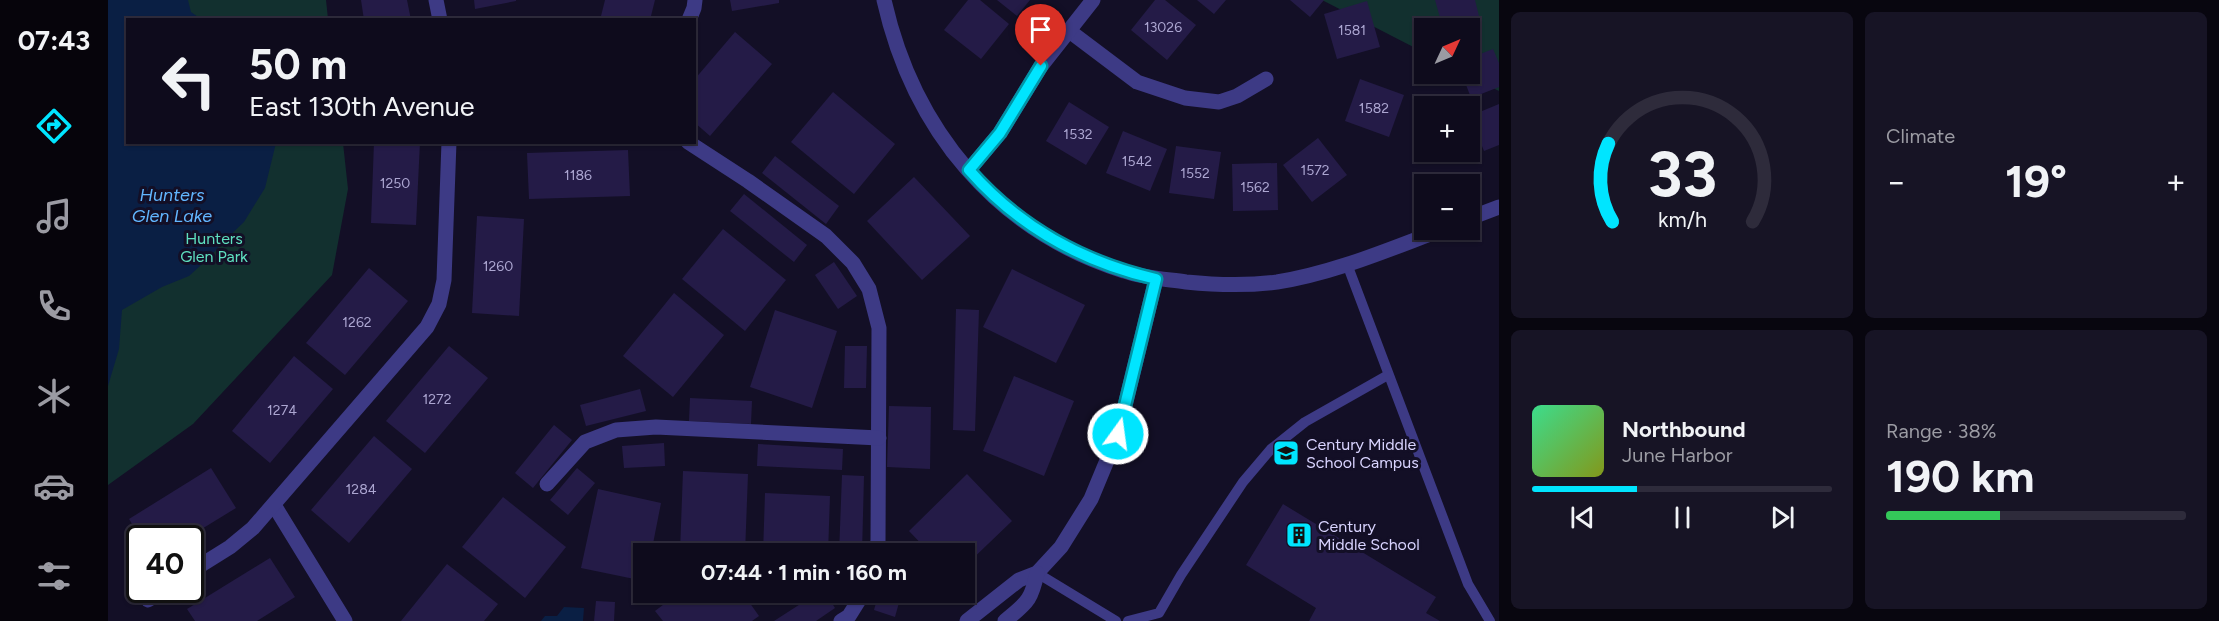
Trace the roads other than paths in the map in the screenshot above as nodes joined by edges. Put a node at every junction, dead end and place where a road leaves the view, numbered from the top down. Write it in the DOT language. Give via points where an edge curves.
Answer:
graph roads {
  1 [pos="436,0"];
  2 [pos="695,0"];
  3 [pos="884,0"];
  4 [pos="1093,0"];
  5 [pos="440,18"];
  6 [pos="690,18"];
  7 [pos="1068,30"];
  8 [pos="1266,79"];
  9 [pos="449,144"];
  10 [pos="691,144"];
  11 [pos="969,170"];
  12 [pos="1499,207"];
  13 [pos="1480,214"];
  14 [pos="1414,240"];
  15 [pos="1347,264"];
  16 [pos="1156,279"];
  17 [pos="1388,375"];
  18 [pos="879,438"];
  19 [pos="547,484"];
  20 [pos="274,505"];
  21 [pos="878,543"];
  22 [pos="204,564"];
  23 [pos="1037,573"];
  24 [pos="857,603"];
  25 [pos="345,621"];
  26 [pos="841,621"];
  27 [pos="967,621"];
  28 [pos="1005,621"];
  29 [pos="1116,621"];
  30 [pos="1128,621"];
  31 [pos="1490,621"];
  1 -- 5 [label="street"];
  2 -- 6 [label="street"];
  3 -- 11 [label="street" via="905,71 927,115"];
  4 -- 7 [label="street"];
  7 -- 8 [label="street" via="1137,82 1185,98 1219,102"];
  7 -- 11 [label="street" via="1000,133"];
  9 -- 20 [label="street" via="444,280 439,304 427,327"];
  10 -- 18 [label="street" via="826,236 853,263 869,290 879,328"];
  11 -- 16 [label="street" via="1007,209 1053,240 1124,271"];
  12 -- 13 [label="street"];
  14 -- 15 [label="street"];
  15 -- 16 [label="street" via="1267,282 1203,284"];
  15 -- 17 [label="lane"];
  16 -- 23 [label="street" via="1118,434 1104,471 1061,547"];
  17 -- 30 [label="lane" via="1305,422 1271,448 1243,482 1159,613"];
  17 -- 31 [label="lane" via="1468,584"];
  18 -- 19 [label="street" via="656,427 616,430 585,442"];
  18 -- 21 [label="street"];
  20 -- 22 [label="street" via="253,528"];
  20 -- 25 [label="street"];
  23 -- 27 [label="street" via="1019,580"];
  23 -- 28 [label="street" via="1027,602"];
  23 -- 29 [label="lane"];
  24 -- 26 [label="street"];
}
